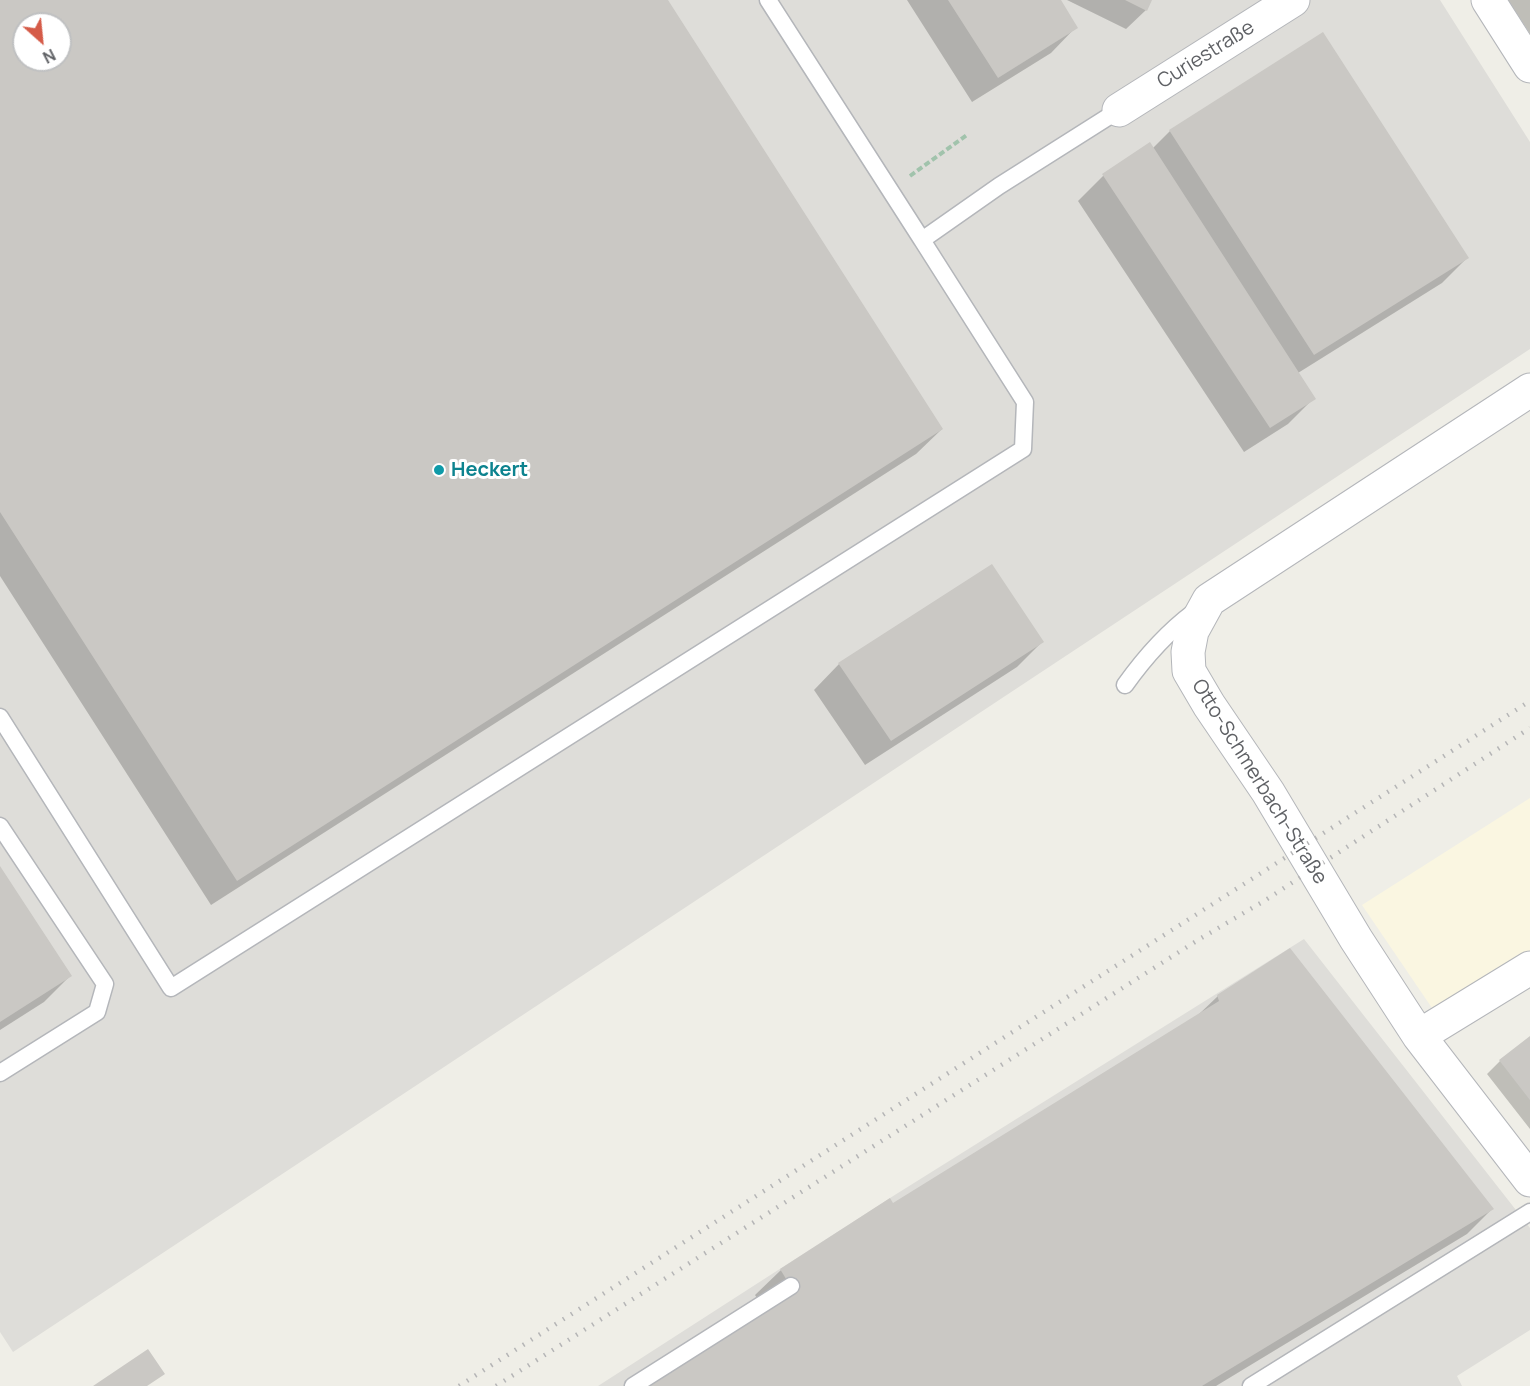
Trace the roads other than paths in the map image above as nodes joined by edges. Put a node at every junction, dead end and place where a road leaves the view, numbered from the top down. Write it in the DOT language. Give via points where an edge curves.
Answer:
graph roads {
  1 [pos="768,0"];
  2 [pos="1293,0"];
  3 [pos="1488,0"];
  4 [pos="1530,66"];
  5 [pos="1119,110"];
  6 [pos="922,240"];
  7 [pos="1530,390"];
  8 [pos="1209,600"];
  9 [pos="1125,685"];
  10 [pos="0,717"];
  11 [pos="0,826"];
  12 [pos="1530,968"];
  13 [pos="1419,1036"];
  14 [pos="0,1073"];
  15 [pos="1530,1179"];
  16 [pos="1530,1212"];
  17 [pos="791,1286"];
  18 [pos="633,1386"];
  19 [pos="1251,1386"];
  1 -- 6 [label="lane"];
  2 -- 5 [label="street, Curiestraße"];
  3 -- 4 [label="street"];
  5 -- 6 [label="lane"];
  6 -- 10 [label="lane" via="1025,402 1023,449 171,988"];
  7 -- 8 [label="street, Otto-Schmerbach-Straße"];
  8 -- 9 [label="lane" via="1177,624"];
  8 -- 13 [label="street, Otto-Schmerbach-Straße" via="1192,631 1189,671"];
  11 -- 14 [label="lane" via="105,984 97,1012"];
  12 -- 13 [label="street"];
  13 -- 15 [label="street, Otto-Schmerbach-Straße"];
  16 -- 19 [label="lane"];
  17 -- 18 [label="lane"];
}
